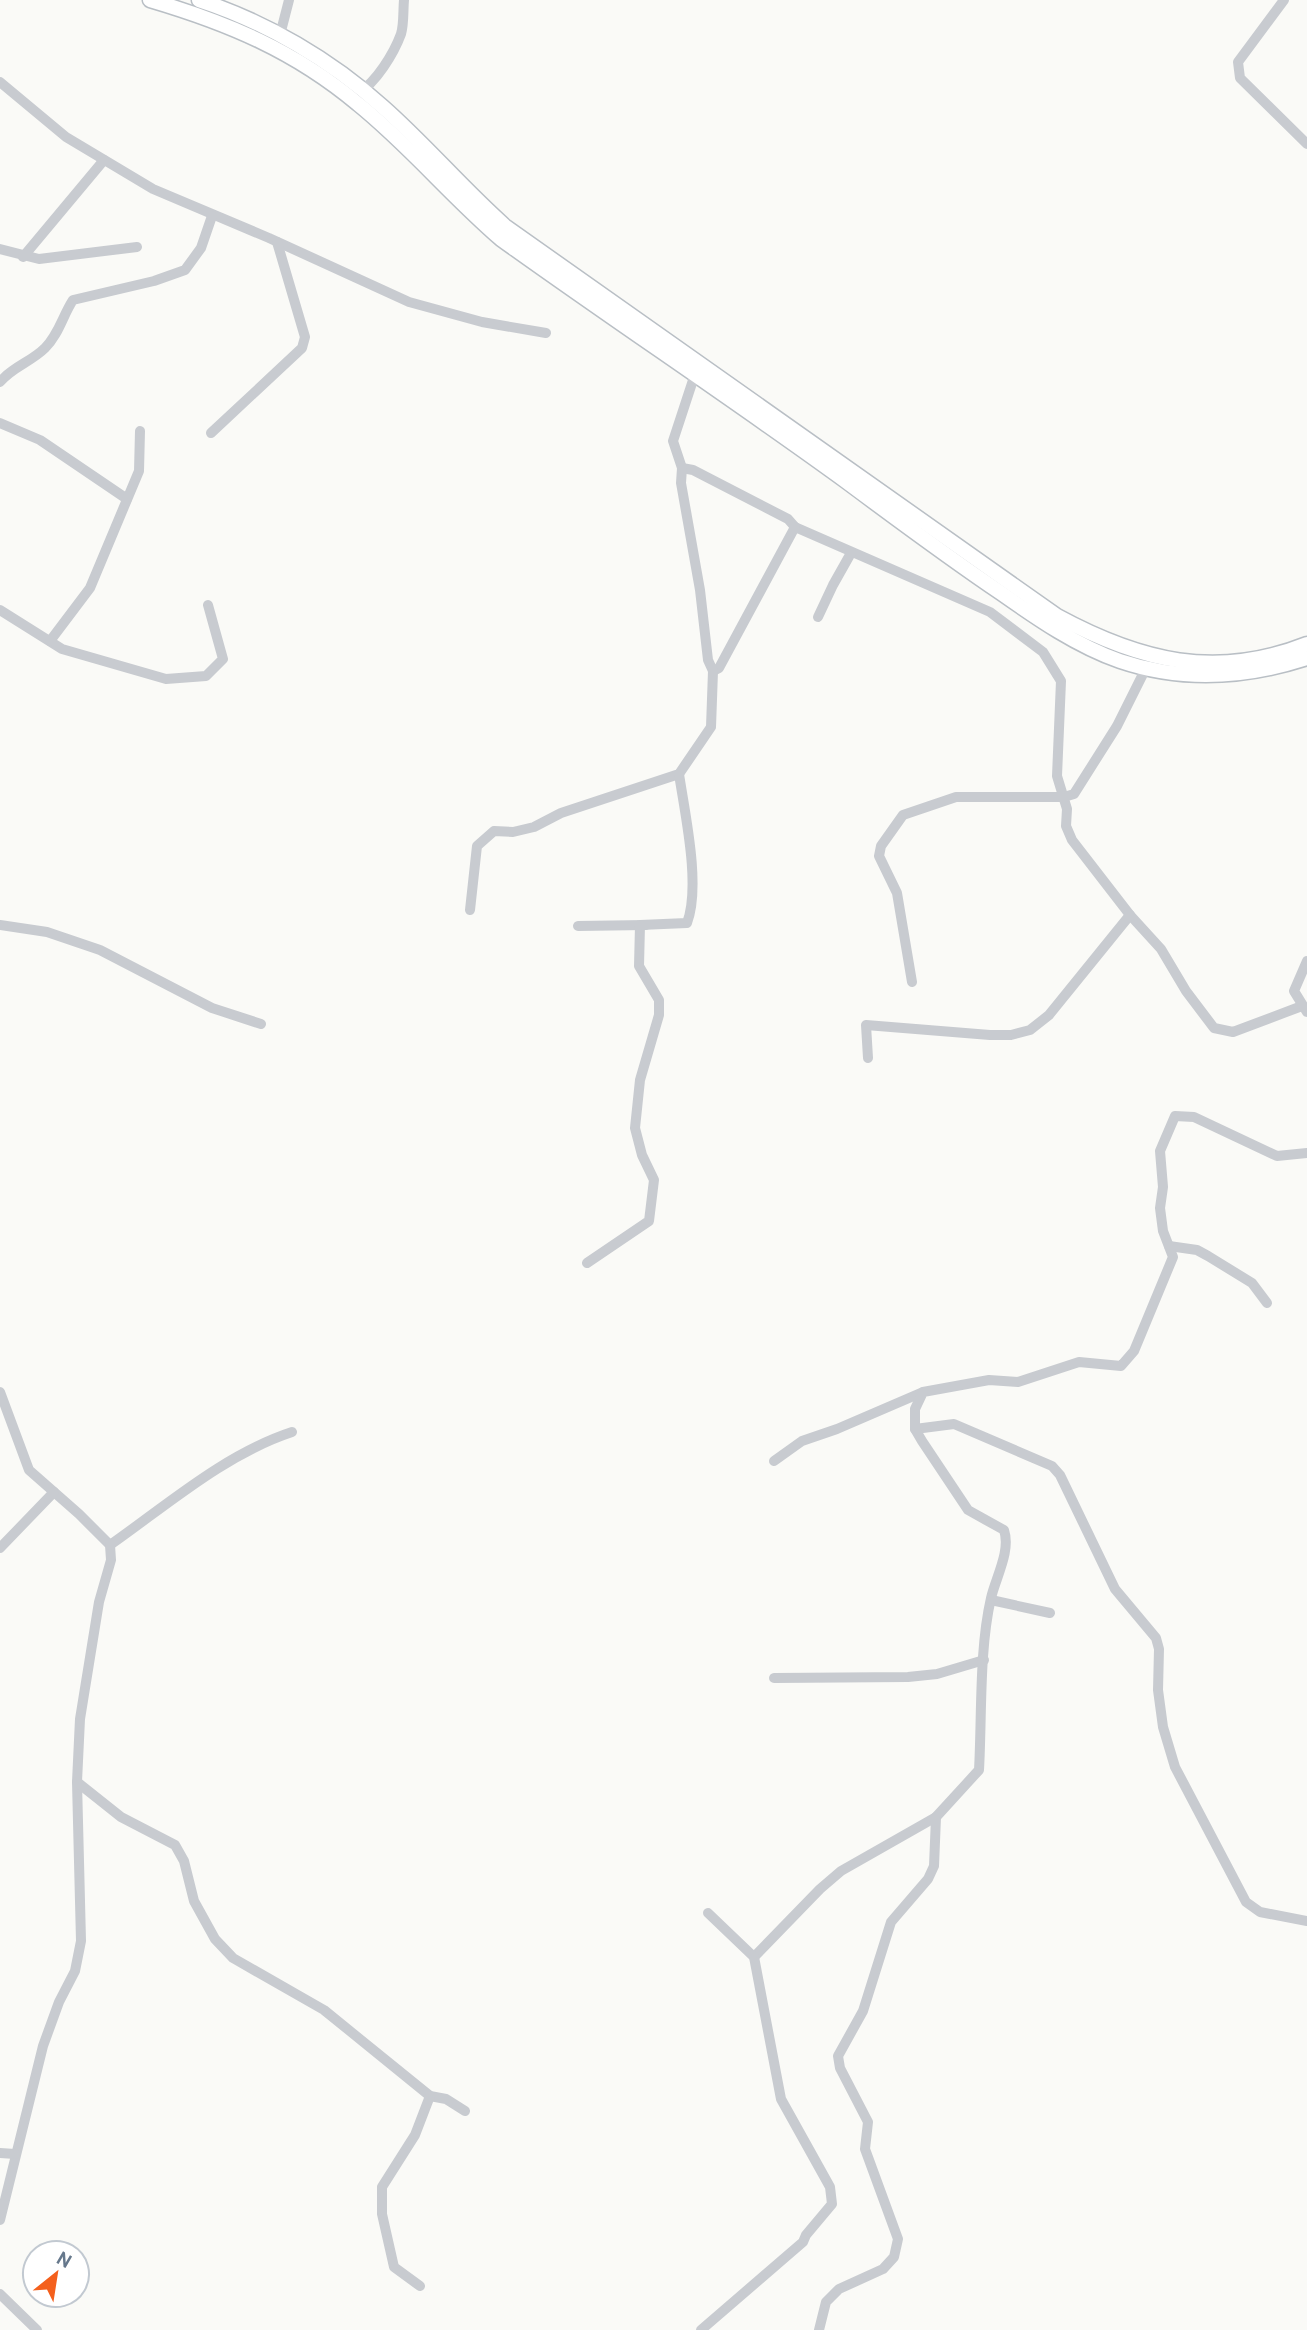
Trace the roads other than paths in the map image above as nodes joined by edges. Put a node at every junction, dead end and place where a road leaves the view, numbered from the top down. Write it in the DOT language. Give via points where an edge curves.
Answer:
graph roads {
  1 [pos="150,0"];
  2 [pos="199,0"];
  3 [pos="289,0"];
  4 [pos="404,0"];
  5 [pos="1284,0"];
  6 [pos="280,35"];
  7 [pos="0,82"];
  8 [pos="364,90"];
  9 [pos="350,97"];
  10 [pos="1307,144"];
  11 [pos="104,160"];
  12 [pos="212,216"];
  13 [pos="277,242"];
  14 [pos="136,247"];
  15 [pos="0,249"];
  16 [pos="23,257"];
  17 [pos="546,333"];
  18 [pos="697,368"];
  19 [pos="0,382"];
  20 [pos="0,423"];
  21 [pos="140,431"];
  22 [pos="211,433"];
  23 [pos="682,468"];
  24 [pos="127,499"];
  25 [pos="795,527"];
  26 [pos="851,553"];
  27 [pos="208,605"];
  28 [pos="0,610"];
  29 [pos="818,617"];
  30 [pos="50,641"];
  31 [pos="1307,644"];
  32 [pos="1307,658"];
  33 [pos="1146,668"];
  34 [pos="713,671"];
  35 [pos="679,774"];
  36 [pos="1063,797"];
  37 [pos="470,910"];
  38 [pos="1130,915"];
  39 [pos="0,925"];
  40 [pos="640,925"];
  41 [pos="578,926"];
  42 [pos="1307,961"];
  43 [pos="912,982"];
  44 [pos="1305,1009"];
  45 [pos="261,1024"];
  46 [pos="868,1058"];
  47 [pos="1307,1153"];
  48 [pos="1169,1246"];
  49 [pos="587,1263"];
  50 [pos="1267,1303"];
  51 [pos="0,1392"];
  52 [pos="923,1392"];
  53 [pos="915,1429"];
  54 [pos="292,1432"];
  55 [pos="774,1461"];
  56 [pos="54,1492"];
  57 [pos="110,1545"];
  58 [pos="0,1548"];
  59 [pos="991,1600"];
  60 [pos="1050,1613"];
  61 [pos="984,1660"];
  62 [pos="774,1678"];
  63 [pos="76,1782"];
  64 [pos="936,1817"];
  65 [pos="709,1913"];
  66 [pos="1307,1921"];
  67 [pos="754,1957"];
  68 [pos="430,2096"];
  69 [pos="466,2110"];
  70 [pos="0,2153"];
  71 [pos="15,2154"];
  72 [pos="0,2220"];
  73 [pos="420,2286"];
  74 [pos="0,2294"];
  75 [pos="37,2330"];
  76 [pos="701,2330"];
  77 [pos="819,2330"];
  1 -- 9 [label="main road" via="230,26 297,61"];
  2 -- 6 [label="main road"];
  3 -- 6 [label="street"];
  4 -- 8 [label="street" via="401,32"];
  5 -- 10 [label="street" via="1238,62 1240,78"];
  6 -- 8 [label="main road"];
  7 -- 11 [label="street" via="66,136"];
  8 -- 9 [label="street"];
  8 -- 18 [label="main road" via="506,227"];
  9 -- 18 [label="main road" via="501,239"];
  11 -- 12 [label="street"];
  11 -- 16 [label="street"];
  12 -- 13 [label="street"];
  12 -- 19 [label="street" via="201,248 185,270 73,299 44,349"];
  13 -- 17 [label="street" via="410,302"];
  13 -- 22 [label="street" via="305,337 302,348"];
  14 -- 16 [label="street"];
  15 -- 16 [label="street"];
  18 -- 23 [label="street" via="673,441"];
  18 -- 31 [label="main road" via="1056,616 1116,646 1169,660 1217,663"];
  18 -- 33 [label="main road" via="1025,610 1077,642"];
  20 -- 24 [label="street" via="40,440"];
  21 -- 24 [label="street" via="139,471"];
  23 -- 25 [label="street" via="788,519"];
  23 -- 34 [label="street"];
  24 -- 30 [label="street" via="90,588"];
  25 -- 26 [label="street"];
  25 -- 34 [label="street" via="719,668"];
  26 -- 29 [label="street"];
  26 -- 36 [label="street" via="990,612 1043,652 1060,681 1057,776"];
  27 -- 30 [label="street" via="223,659 206,676 166,679 62,649"];
  28 -- 30 [label="street"];
  32 -- 33 [label="main road" via="1276,668 1212,676"];
  33 -- 36 [label="street" via="1090,772 1074,794"];
  34 -- 35 [label="street" via="711,727"];
  35 -- 37 [label="street" via="561,813 534,827 494,831 477,846"];
  35 -- 40 [label="street" via="690,847 692,909 687,923"];
  36 -- 38 [label="street" via="1072,840"];
  36 -- 43 [label="street" via="956,797 903,815 879,856 897,893"];
  38 -- 44 [label="street" via="1161,949 1214,1028 1233,1032"];
  38 -- 46 [label="street" via="1049,1015 1030,1030 990,1035 866,1025"];
  39 -- 45 [label="street" via="47,932 100,950 212,1008"];
  40 -- 41 [label="street"];
  40 -- 49 [label="street" via="639,966 659,1000 640,1080 635,1128 654,1180 649,1221"];
  42 -- 44 [label="street" via="1294,991"];
  47 -- 48 [label="street" via="1277,1156 1194,1116 1175,1116 1160,1151 1160,1208"];
  48 -- 50 [label="street" via="1197,1250 1252,1283"];
  48 -- 52 [label="street" via="1173,1257 1134,1351 1121,1366 1079,1362 1018,1382 989,1380"];
  51 -- 56 [label="street" via="29,1470"];
  52 -- 53 [label="street" via="915,1409"];
  52 -- 55 [label="street" via="802,1441"];
  53 -- 59 [label="street" via="968,1510 1004,1530 1008,1541"];
  53 -- 66 [label="street" via="954,1424 1052,1466 1060,1475 1115,1589 1156,1638 1163,1727 1175,1767 1246,1902 1260,1912"];
  54 -- 57 [label="street" via="229,1462"];
  56 -- 57 [label="street"];
  56 -- 58 [label="street"];
  57 -- 63 [label="street" via="111,1560 99,1602 80,1719"];
  59 -- 60 [label="street"];
  59 -- 61 [label="street"];
  61 -- 62 [label="street" via="908,1677"];
  61 -- 64 [label="street" via="979,1770"];
  63 -- 68 [label="street" via="121,1816 175,1845 194,1902 215,1939 233,1958 324,2010"];
  63 -- 71 [label="street" via="81,1941 75,1971 43,2046"];
  64 -- 67 [label="street" via="841,1871"];
  64 -- 77 [label="street" via="934,1866 928,1880 891,1922 863,2011 838,2056 868,2122 865,2148 898,2239 894,2257 883,2269 839,2289 826,2302"];
  65 -- 67 [label="street"];
  67 -- 76 [label="street" via="781,2099 831,2187 832,2204 803,2242"];
  68 -- 69 [label="street"];
  68 -- 73 [label="street" via="415,2135 382,2187 382,2214 394,2267"];
  70 -- 71 [label="street"];
  71 -- 72 [label="street"];
  74 -- 75 [label="street"];
}
